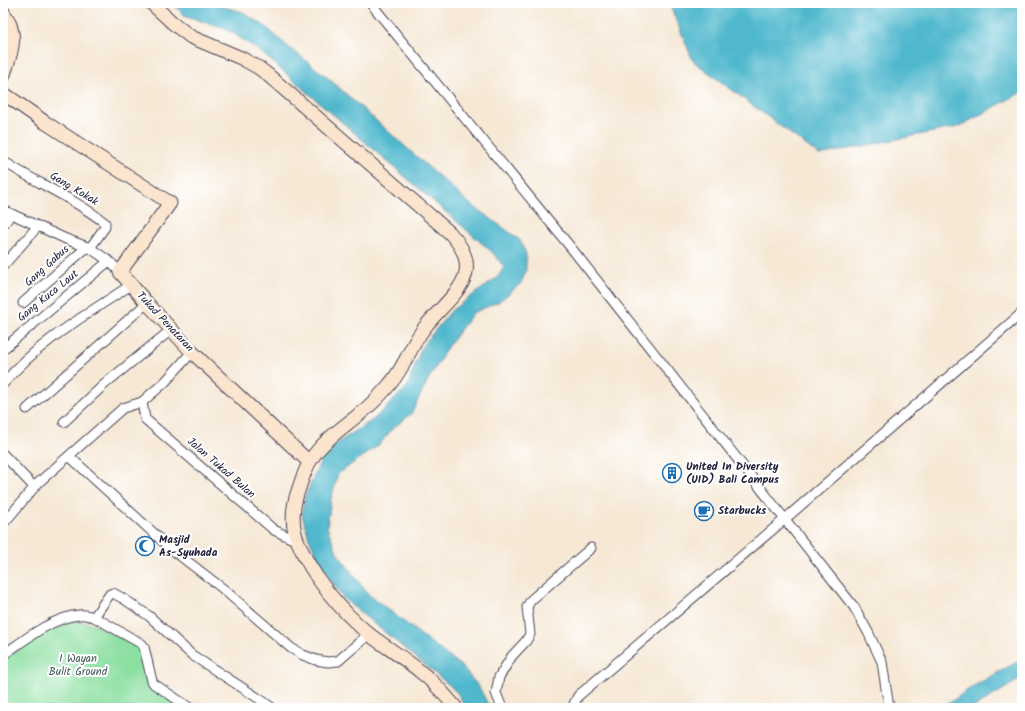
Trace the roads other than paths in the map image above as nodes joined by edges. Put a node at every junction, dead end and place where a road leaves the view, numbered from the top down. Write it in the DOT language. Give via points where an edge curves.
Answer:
graph roads {
  1 [pos="151,3"];
  2 [pos="371,3"];
  3 [pos="3,12"];
  4 [pos="3,77"];
  5 [pos="3,93"];
  6 [pos="3,161"];
  7 [pos="7,212"];
  8 [pos="3,225"];
  9 [pos="38,226"];
  10 [pos="89,247"];
  11 [pos="109,261"];
  12 [pos="3,266"];
  13 [pos="120,272"];
  14 [pos="131,285"];
  15 [pos="23,303"];
  16 [pos="147,303"];
  17 [pos="1022,313"];
  18 [pos="171,330"];
  19 [pos="3,349"];
  20 [pos="192,352"];
  21 [pos="3,384"];
  22 [pos="142,402"];
  23 [pos="27,408"];
  24 [pos="64,422"];
  25 [pos="3,454"];
  26 [pos="69,456"];
  27 [pos="309,462"];
  28 [pos="34,487"];
  29 [pos="785,519"];
  30 [pos="3,524"];
  31 [pos="297,541"];
  32 [pos="591,548"];
  33 [pos="94,617"];
  34 [pos="370,634"];
  35 [pos="3,655"];
  36 [pos="190,708"];
  37 [pos="272,708"];
  38 [pos="456,708"];
  39 [pos="502,708"];
  40 [pos="572,708"];
  41 [pos="889,708"];
  1 -- 27 [label="street" via="191,37 241,58 268,75 450,233 465,255 466,271 458,290 423,329 395,379 320,447"];
  2 -- 29 [label="street" via="572,249"];
  3 -- 4 [label="street" via="12,29 13,39 12,51"];
  5 -- 13 [label="street" via="170,203"];
  6 -- 10 [label="street, Gang Kokak" via="105,223 105,227"];
  7 -- 8 [label="street"];
  7 -- 9 [label="street, Tukad Penataran"];
  9 -- 10 [label="street, Tukad Penataran"];
  9 -- 12 [label="street"];
  10 -- 11 [label="street, Tukad Penataran"];
  10 -- 15 [label="street, Gang Gabus"];
  11 -- 13 [label="street, Tukad Penataran"];
  11 -- 19 [label="street, Gang Kuca Laut"];
  13 -- 14 [label="street, Tukad Penataran"];
  14 -- 16 [label="street, Tukad Penataran"];
  14 -- 21 [label="street" via="49,340"];
  16 -- 18 [label="street, Tukad Penataran"];
  16 -- 23 [label="street"];
  17 -- 29 [label="street"];
  18 -- 20 [label="street, Tukad Penataran"];
  18 -- 24 [label="street" via="107,382"];
  20 -- 22 [label="street" via="165,382"];
  20 -- 27 [label="street, Tukad Penataran"];
  22 -- 26 [label="street" via="123,408"];
  22 -- 31 [label="street, Jalan Tukad Bulan" via="145,420 274,530"];
  25 -- 28 [label="street"];
  26 -- 28 [label="street"];
  26 -- 34 [label="street" via="170,548 222,588 291,648 316,660 338,661"];
  27 -- 31 [label="street" via="294,504 293,525"];
  28 -- 30 [label="street"];
  29 -- 40 [label="street" via="578,696"];
  29 -- 41 [label="street" via="858,613 882,662"];
  31 -- 34 [label="street" via="324,588"];
  32 -- 39 [label="street" via="531,600 527,607 530,634 499,677 496,693"];
  33 -- 35 [label="street" via="80,614 59,620"];
  33 -- 36 [label="street" via="142,644 154,684"];
  33 -- 37 [label="street" via="113,593 149,616 192,655"];
  34 -- 38 [label="street" via="422,672"];
}
